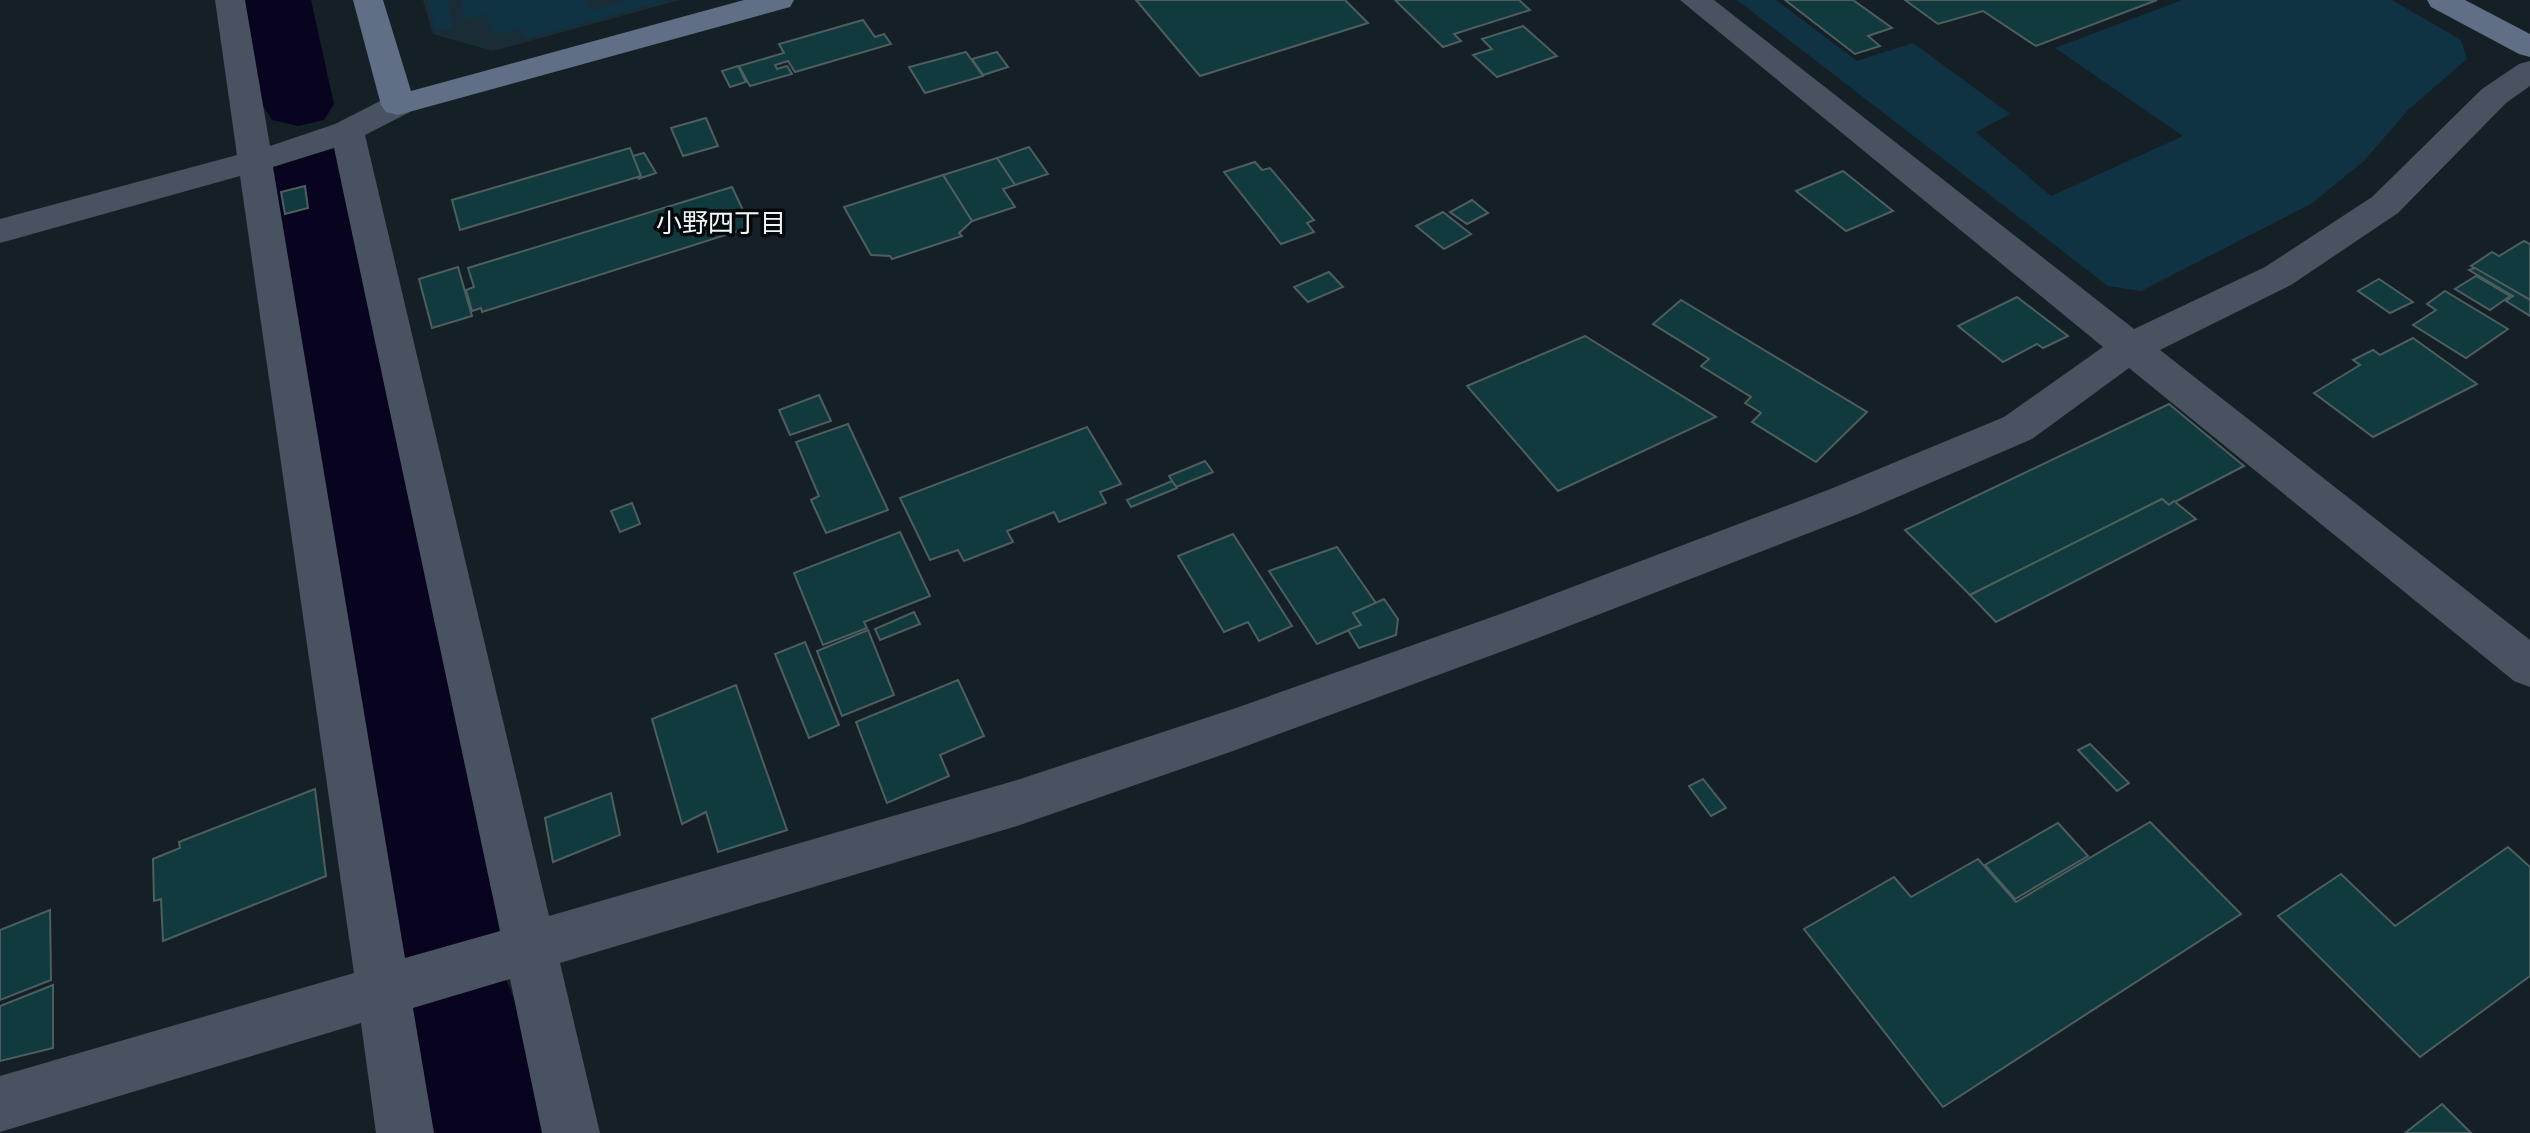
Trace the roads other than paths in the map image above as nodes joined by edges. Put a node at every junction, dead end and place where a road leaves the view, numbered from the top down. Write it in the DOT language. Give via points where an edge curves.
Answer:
graph roads {
  1 [pos="230,0"];
  2 [pos="368,0"];
  3 [pos="779,0"];
  4 [pos="1695,0"];
  5 [pos="2442,0"];
  6 [pos="2530,47"];
  7 [pos="2530,71"];
  8 [pos="398,105"];
  9 [pos="347,131"];
  10 [pos="255,162"];
  11 [pos="0,231"];
  12 [pos="2131,347"];
  13 [pos="2530,667"];
  14 [pos="529,948"];
  15 [pos="384,991"];
  16 [pos="0,1104"];
  17 [pos="405,1133"];
  18 [pos="571,1133"];
  1 -- 10 [label="street"];
  2 -- 8 [label="street"];
  3 -- 8 [label="street"];
  4 -- 12 [label="street"];
  5 -- 6 [label="street"];
  7 -- 12 [label="street" via="2494,96 2385,205 2278,276"];
  8 -- 9 [label="street"];
  9 -- 10 [label="street"];
  9 -- 14 [label="street"];
  10 -- 11 [label="street"];
  10 -- 15 [label="street"];
  12 -- 13 [label="street"];
  12 -- 14 [label="street" via="2018,428 1843,502 1522,625 1017,803"];
  14 -- 15 [label="street"];
  14 -- 18 [label="street"];
  15 -- 16 [label="street"];
  15 -- 17 [label="street"];
}
